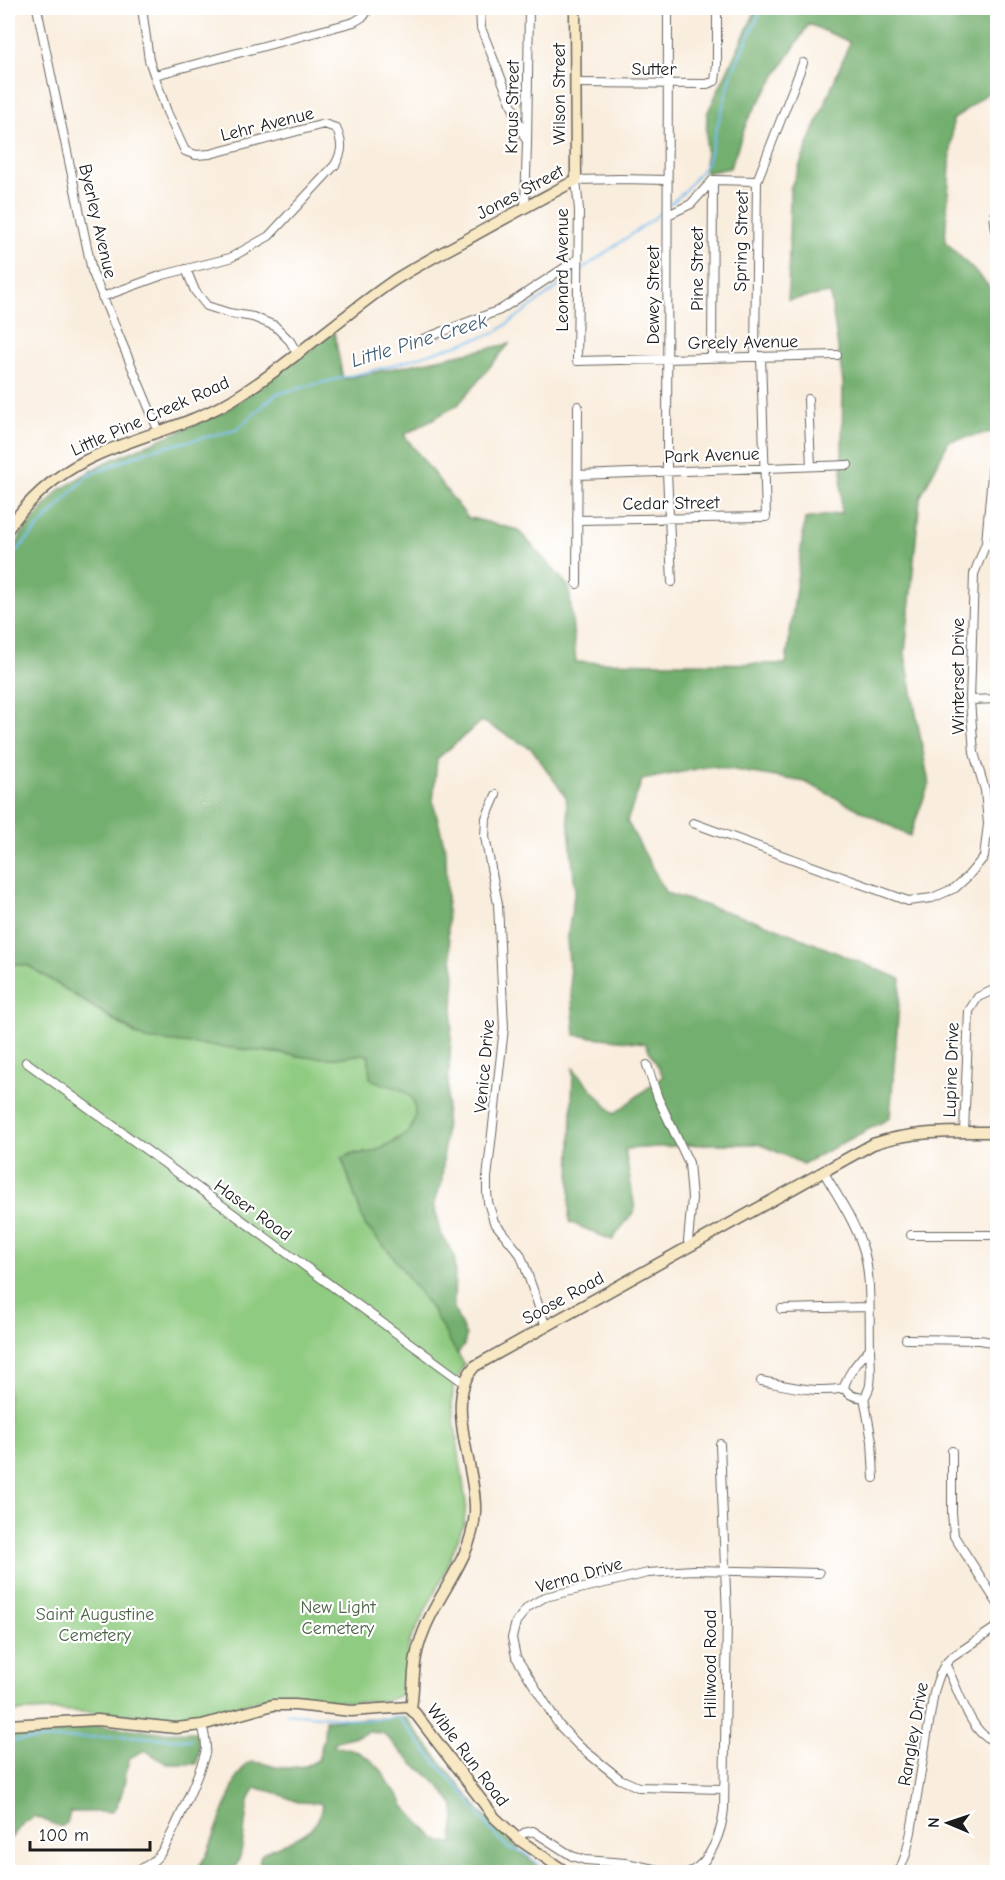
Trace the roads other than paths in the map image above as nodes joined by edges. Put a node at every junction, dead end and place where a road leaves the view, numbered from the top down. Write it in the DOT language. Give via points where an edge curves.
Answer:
graph roads {
  1 [pos="37,8"];
  2 [pos="142,8"];
  3 [pos="369,8"];
  4 [pos="480,8"];
  5 [pos="529,8"];
  6 [pos="575,8"];
  7 [pos="668,8"];
  8 [pos="717,8"];
  9 [pos="803,63"];
  10 [pos="155,75"];
  11 [pos="576,83"];
  12 [pos="668,84"];
  13 [pos="527,144"];
  14 [pos="576,180"];
  15 [pos="667,180"];
  16 [pos="713,180"];
  17 [pos="757,181"];
  18 [pos="525,207"];
  19 [pos="668,215"];
  20 [pos="993,215"];
  21 [pos="998,245"];
  22 [pos="431,258"];
  23 [pos="578,259"];
  24 [pos="186,269"];
  25 [pos="102,297"];
  26 [pos="423,339"];
  27 [pos="298,355"];
  28 [pos="837,355"];
  29 [pos="758,356"];
  30 [pos="712,357"];
  31 [pos="667,358"];
  32 [pos="577,361"];
  33 [pos="808,399"];
  34 [pos="578,406"];
  35 [pos="159,432"];
  36 [pos="993,463"];
  37 [pos="848,465"];
  38 [pos="811,466"];
  39 [pos="764,468"];
  40 [pos="667,472"];
  41 [pos="578,475"];
  42 [pos="766,517"];
  43 [pos="670,518"];
  44 [pos="577,520"];
  45 [pos="8,530"];
  46 [pos="986,543"];
  47 [pos="998,549"];
  48 [pos="672,582"];
  49 [pos="577,584"];
  50 [pos="998,699"];
  51 [pos="970,700"];
  52 [pos="496,795"];
  53 [pos="693,823"];
  54 [pos="998,988"];
  55 [pos="26,1062"];
  56 [pos="647,1065"];
  57 [pos="964,1132"];
  58 [pos="998,1132"];
  59 [pos="823,1171"];
  60 [pos="911,1235"];
  61 [pos="998,1235"];
  62 [pos="690,1246"];
  63 [pos="868,1307"];
  64 [pos="781,1309"];
  65 [pos="546,1327"];
  66 [pos="906,1338"];
  67 [pos="998,1347"];
  68 [pos="870,1348"];
  69 [pos="761,1381"];
  70 [pos="463,1382"];
  71 [pos="844,1388"];
  72 [pos="864,1397"];
  73 [pos="720,1444"];
  74 [pos="952,1451"];
  75 [pos="874,1478"];
  76 [pos="724,1572"];
  77 [pos="819,1573"];
  78 [pos="998,1604"];
  79 [pos="998,1626"];
  80 [pos="945,1664"];
  81 [pos="411,1708"];
  82 [pos="8,1725"];
  83 [pos="202,1725"];
  84 [pos="990,1739"];
  85 [pos="724,1789"];
  86 [pos="518,1839"];
  87 [pos="903,1871"];
  88 [pos="134,1872"];
  89 [pos="566,1872"];
  90 [pos="666,1872"];
  91 [pos="690,1872"];
  1 -- 25 [label="street, Byerley Avenue" via="92,271"];
  2 -- 10 [label="street, Lehr Avenue" via="149,60"];
  3 -- 10 [label="street" via="354,22"];
  4 -- 13 [label="street" via="481,28"];
  5 -- 13 [label="street, Kraus Street"];
  6 -- 11 [label="street, Wilson Street"];
  7 -- 12 [label="street, Dewey Street"];
  8 -- 12 [label="street, Sutter" via="715,81"];
  9 -- 17 [label="street, Spring Street"];
  10 -- 24 [label="street, Lehr Avenue" via="184,151 210,154 324,124 336,128 343,142 335,165 269,236 230,258"];
  11 -- 12 [label="street, Sutter"];
  11 -- 14 [label="street, Wilson Street"];
  12 -- 15 [label="street, Dewey Street"];
  13 -- 18 [label="street, Kraus Street"];
  14 -- 15 [label="street, Jones Street"];
  14 -- 18 [label="street, Jones Street"];
  14 -- 23 [label="street, Leonard Avenue"];
  15 -- 19 [label="street, Dewey Street"];
  16 -- 17 [label="street"];
  16 -- 19 [label="street" via="691,204"];
  16 -- 30 [label="street, Pine Street"];
  17 -- 29 [label="street, Spring Street"];
  18 -- 22 [label="street, Jones Street"];
  19 -- 31 [label="street, Dewey Street"];
  20 -- 21 [label="street"];
  22 -- 27 [label="street, Little Pine Creek Road" via="392,282"];
  23 -- 26 [label="street" via="500,310"];
  23 -- 32 [label="street, Leonard Avenue"];
  24 -- 25 [label="street, Lehr Avenue"];
  24 -- 27 [label="street" via="195,291 207,306 275,326"];
  25 -- 35 [label="street, Byerley Avenue"];
  27 -- 35 [label="street, Little Pine Creek Road" via="230,401"];
  28 -- 29 [label="street, Greely Avenue"];
  29 -- 30 [label="street, Greely Avenue"];
  29 -- 39 [label="street, Spring Street"];
  30 -- 31 [label="street, Greely Avenue"];
  31 -- 32 [label="street, Greely Avenue"];
  31 -- 40 [label="street, Dewey Street"];
  33 -- 38 [label="street"];
  34 -- 41 [label="street"];
  35 -- 45 [label="street, Little Pine Creek Road" via="97,454 61,475 32,500"];
  36 -- 46 [label="street, Winterset Drive"];
  37 -- 38 [label="street, Park Avenue"];
  38 -- 39 [label="street, Park Avenue"];
  39 -- 40 [label="street, Park Avenue"];
  39 -- 42 [label="street, Spring Street"];
  40 -- 41 [label="street, Park Avenue"];
  40 -- 43 [label="street, Dewey Street"];
  41 -- 44 [label="street"];
  42 -- 43 [label="street, Cedar Street"];
  43 -- 44 [label="street, Cedar Street"];
  43 -- 48 [label="street, Dewey Street"];
  44 -- 49 [label="street"];
  46 -- 47 [label="street"];
  46 -- 51 [label="street, Winterset Drive" via="974,574"];
  50 -- 51 [label="street"];
  51 -- 53 [label="street, Winterset Drive" via="974,753 985,790 988,824 984,856 955,888 932,898 908,901"];
  52 -- 65 [label="street, Venice Drive" via="486,818 485,837 498,904 504,1028 487,1179 488,1202 494,1222 524,1263"];
  54 -- 57 [label="street, Lupine Drive" via="978,997 969,1011"];
  55 -- 70 [label="street, Haser Road"];
  56 -- 62 [label="street" via="689,1163"];
  57 -- 58 [label="street, Soose Road"];
  57 -- 59 [label="street, Soose Road" via="890,1138"];
  59 -- 62 [label="street, Soose Road"];
  59 -- 63 [label="street" via="863,1247"];
  60 -- 61 [label="street"];
  62 -- 65 [label="street, Soose Road"];
  63 -- 64 [label="street"];
  63 -- 68 [label="street"];
  65 -- 70 [label="street, Soose Road" via="475,1366"];
  66 -- 67 [label="street" via="980,1340"];
  68 -- 71 [label="street"];
  68 -- 72 [label="street" via="870,1384"];
  69 -- 71 [label="street" via="817,1391"];
  70 -- 81 [label="street" via="460,1402 474,1492 473,1528 467,1548 420,1640"];
  71 -- 72 [label="street" via="852,1396"];
  72 -- 75 [label="street"];
  73 -- 76 [label="street, Hillwood Road"];
  74 -- 78 [label="street" via="954,1536"];
  76 -- 77 [label="street, Verna Drive"];
  76 -- 85 [label="street, Hillwood Road"];
  76 -- 85 [label="street, Verna Drive" via="648,1573 558,1593 528,1607 516,1622 512,1638 516,1657 559,1725 620,1779 648,1788"];
  79 -- 80 [label="street, Rangley Drive"];
  80 -- 84 [label="street" via="973,1724"];
  80 -- 87 [label="street, Rangley Drive" via="934,1692"];
  81 -- 83 [label="street, Wible Run Road" via="351,1711 273,1705"];
  81 -- 86 [label="street, Wible Run Road" via="487,1809"];
  82 -- 83 [label="street, Wible Run Road" via="97,1720 170,1728"];
  83 -- 88 [label="street" via="206,1743 201,1765 165,1846 148,1865"];
  85 -- 91 [label="street, Hillwood Road" via="718,1836 699,1867"];
  86 -- 89 [label="street, Wible Run Road"];
  86 -- 90 [label="street" via="533,1831 572,1856"];
}
